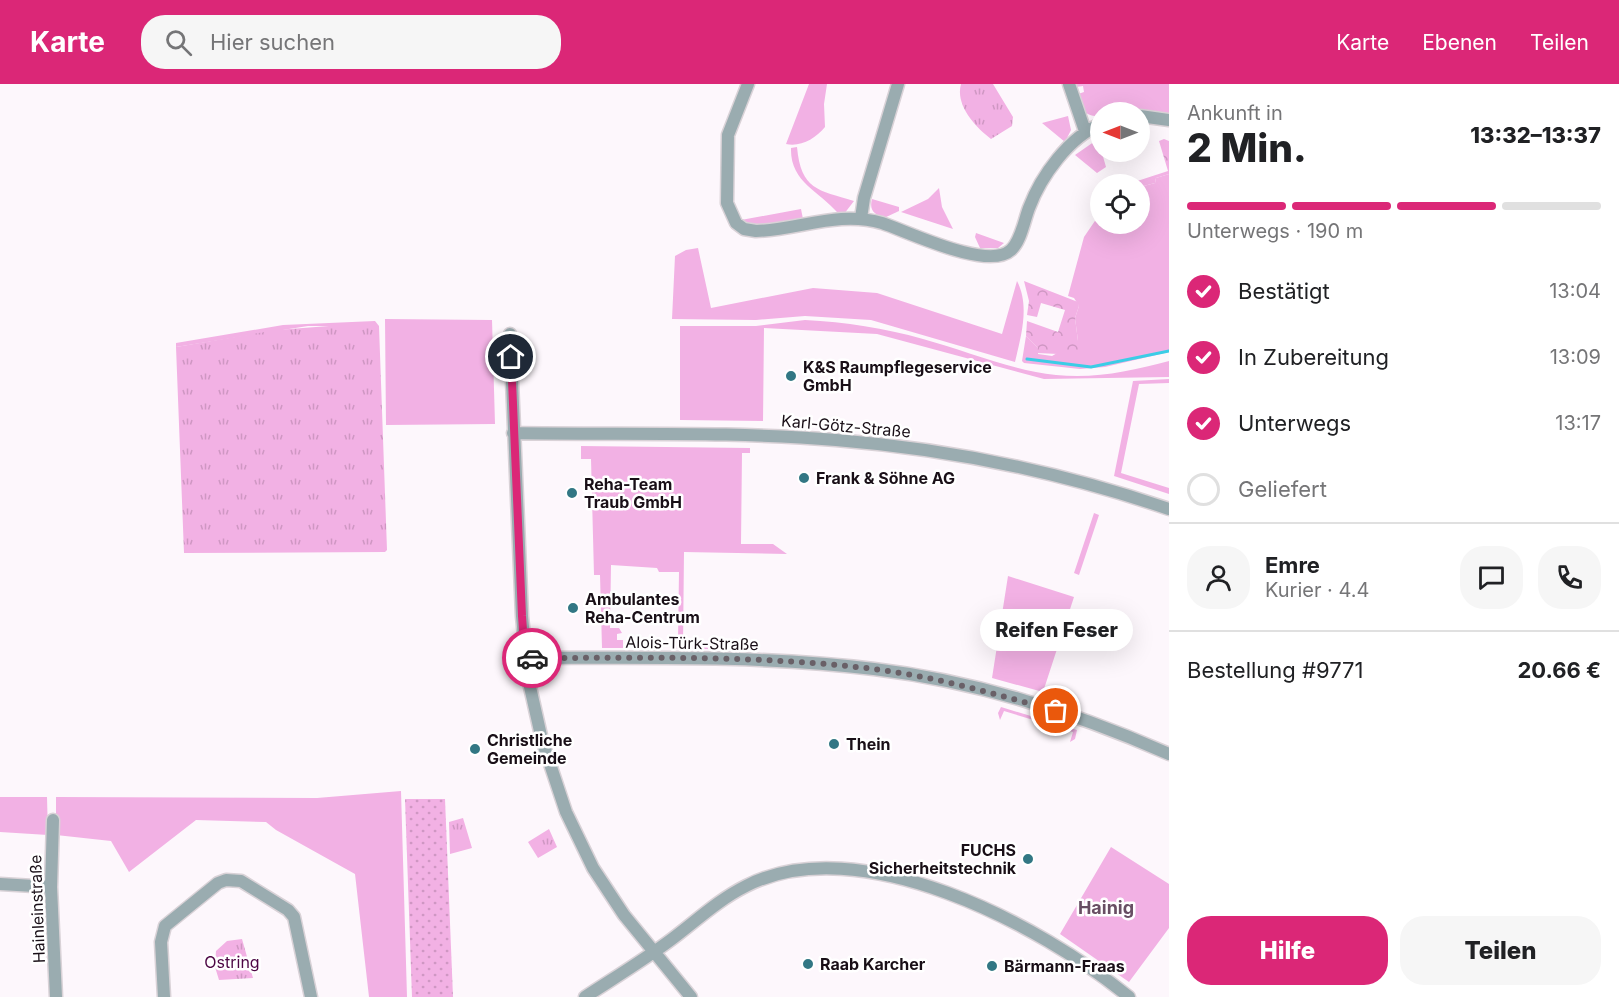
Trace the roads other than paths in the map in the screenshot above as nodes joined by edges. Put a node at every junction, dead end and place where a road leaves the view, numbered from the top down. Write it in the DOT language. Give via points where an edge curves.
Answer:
graph roads {
  1 [pos="748,84"];
  2 [pos="898,84"];
  3 [pos="1069,84"];
  4 [pos="1150,117"];
  5 [pos="1169,120"];
  6 [pos="1090,129"];
  7 [pos="1085,131"];
  8 [pos="861,218"];
  9 [pos="510,334"];
  10 [pos="513,434"];
  11 [pos="1169,509"];
  12 [pos="525,658"];
  13 [pos="1169,754"];
  14 [pos="53,820"];
  15 [pos="0,884"];
  16 [pos="51,887"];
  17 [pos="653,952"];
  18 [pos="56,997"];
  19 [pos="164,997"];
  20 [pos="310,997"];
  21 [pos="585,997"];
  22 [pos="691,997"];
  23 [pos="1130,997"];
  1 -- 8 [label="street" via="728,135 727,203 734,220 744,229 756,231"];
  2 -- 8 [label="street"];
  3 -- 7 [label="street"];
  4 -- 5 [label="street"];
  6 -- 7 [label="street"];
  7 -- 8 [label="street" via="1043,178 1016,244 1007,253 992,258 978,256"];
  9 -- 10 [label="street"];
  10 -- 11 [label="street, Karl-Götz-Straße" via="765,435 902,446 1049,472"];
  10 -- 12 [label="street"];
  12 -- 13 [label="street, Alois-Türk-Straße" via="756,660 885,671 1010,698 1095,724"];
  12 -- 17 [label="street" via="542,740 566,812 608,894"];
  14 -- 16 [label="street, Hainleinstraße"];
  15 -- 16 [label="street"];
  16 -- 18 [label="street, Hainleinstraße"];
  17 -- 21 [label="street"];
  17 -- 22 [label="street"];
  17 -- 23 [label="street" via="747,885 796,869 843,868 923,886 1001,916 1073,955"];
  19 -- 20 [label="street" via="161,942 165,926 218,883 234,880 294,917"];
}
